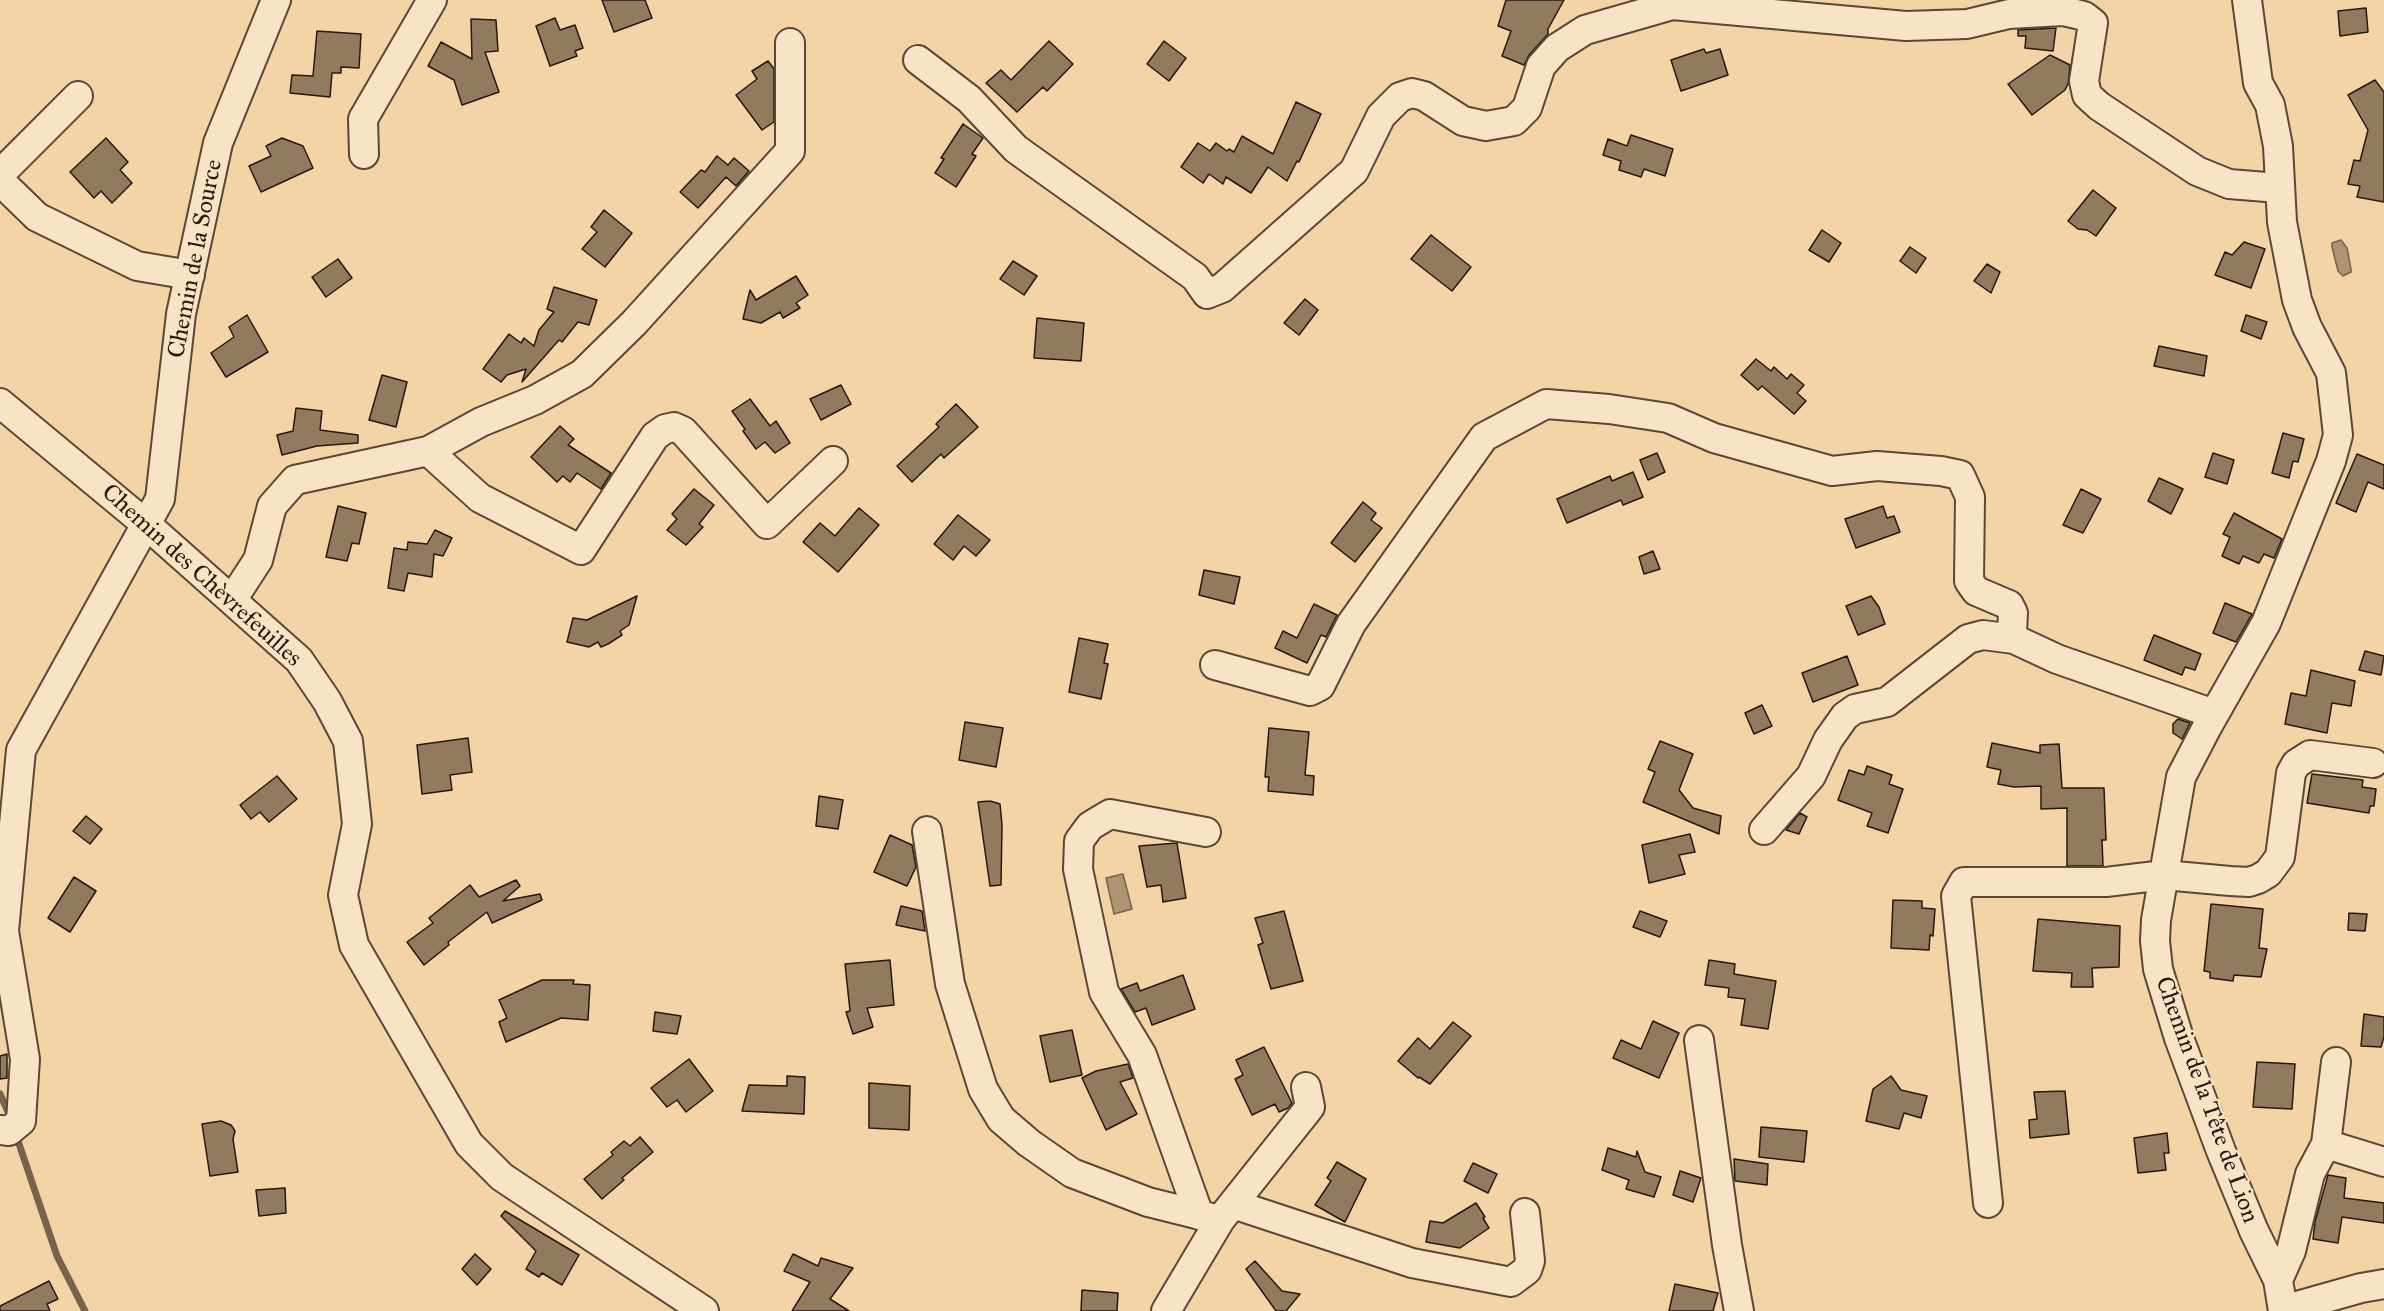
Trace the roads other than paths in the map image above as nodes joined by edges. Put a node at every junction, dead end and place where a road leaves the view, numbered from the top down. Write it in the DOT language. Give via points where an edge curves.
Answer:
graph roads {
  1 [pos="276,0"];
  2 [pos="432,0"];
  3 [pos="1976,0"];
  4 [pos="2247,0"];
  5 [pos="2009,14"];
  6 [pos="790,43"];
  7 [pos="918,60"];
  8 [pos="78,96"];
  9 [pos="364,154"];
  10 [pos="0,174"];
  11 [pos="0,181"];
  12 [pos="2279,188"];
  13 [pos="190,275"];
  14 [pos="0,403"];
  15 [pos="428,451"];
  16 [pos="833,461"];
  17 [pos="147,525"];
  18 [pos="232,600"];
  19 [pos="2014,639"];
  20 [pos="1215,665"];
  21 [pos="2214,714"];
  22 [pos="2373,762"];
  23 [pos="1764,830"];
  24 [pos="927,831"];
  25 [pos="1206,832"];
  26 [pos="2164,875"];
  27 [pos="1699,1040"];
  28 [pos="2336,1062"];
  29 [pos="1306,1087"];
  30 [pos="10,1128"];
  31 [pos="2326,1144"];
  32 [pos="2384,1162"];
  33 [pos="1988,1203"];
  34 [pos="1217,1213"];
  35 [pos="1525,1213"];
  36 [pos="2278,1280"];
  37 [pos="2384,1284"];
  38 [pos="2283,1310"];
  39 [pos="704,1311"];
  40 [pos="1166,1311"];
  41 [pos="1739,1311"];
  1 -- 13 [label="street, Chemin de la Source" via="218,143"];
  2 -- 9 [label="street" via="363,119"];
  3 -- 5 [label="street"];
  4 -- 12 [label="street, Chemin de la Tête de Lion" via="2258,83 2270,105 2278,146"];
  5 -- 7 [label="street" via="1967,24 1906,26 1672,5 1585,30 1557,48 1542,66 1527,108 1515,121 1486,126 1463,121 1424,96 1413,93 1400,97 1381,116 1354,171 1222,288 1208,294 1196,276 1016,149 969,99"];
  5 -- 12 [label="street" via="2063,11 2084,16 2093,23 2084,81 2087,94 2099,106 2197,171 2229,184"];
  6 -- 15 [label="street" via="789,151 634,323 582,374"];
  8 -- 10 [label="street"];
  11 -- 13 [label="street" via="37,218 137,266"];
  12 -- 21 [label="street, Chemin de la Tête de Lion" via="2297,300 2331,373 2338,435 2266,623"];
  13 -- 17 [label="street, Chemin de la Source" via="181,314 160,500"];
  14 -- 17 [label="street, Chemin des Chèvrefeuilles"];
  15 -- 16 [label="street" via="480,498 581,549 655,436 665,429 675,427 683,431 767,524"];
  15 -- 18 [label="street" via="295,480 272,507 258,560"];
  17 -- 18 [label="street, Chemin des Chèvrefeuilles"];
  17 -- 30 [label="street, Chemin de la Source" via="21,750 4,931 25,1059"];
  18 -- 39 [label="street, Chemin des Chèvrefeuilles" via="299,660 348,741 357,824 343,895 354,945 469,1144 502,1177"];
  19 -- 20 [label="street" via="2009,605 1976,591 1969,581 1970,497 1960,475 1876,466 1832,471 1714,438 1668,418 1546,404 1484,437 1351,624 1320,686 1310,691"];
  19 -- 21 [label="street"];
  19 -- 23 [label="street" via="1983,635 1968,639 1887,702 1855,709 1845,716 1811,776"];
  21 -- 26 [label="street, Chemin de la Tête de Lion" via="2181,777"];
  22 -- 26 [label="street" via="2310,755 2296,764 2280,857 2258,879 2248,882"];
  24 -- 34 [label="street" via="950,984 983,1089 1001,1119 1072,1173 1148,1202"];
  25 -- 34 [label="street" via="1110,814 1090,826 1079,841 1078,868 1104,992 1142,1055"];
  26 -- 33 [label="street" via="2106,882 1964,882 1956,896"];
  26 -- 36 [label="street, Chemin de la Tête de Lion" via="2156,920 2158,969 2221,1151"];
  27 -- 41 [label="street"];
  28 -- 31 [label="street"];
  29 -- 34 [label="street" via="1310,1107"];
  31 -- 32 [label="street"];
  31 -- 36 [label="street" via="2310,1174 2291,1251"];
  34 -- 35 [label="street" via="1412,1263 1511,1282 1527,1270 1530,1261"];
  34 -- 40 [label="street"];
  36 -- 38 [label="street, Chemin de la Tête de Lion"];
  37 -- 38 [label="street"];
}
